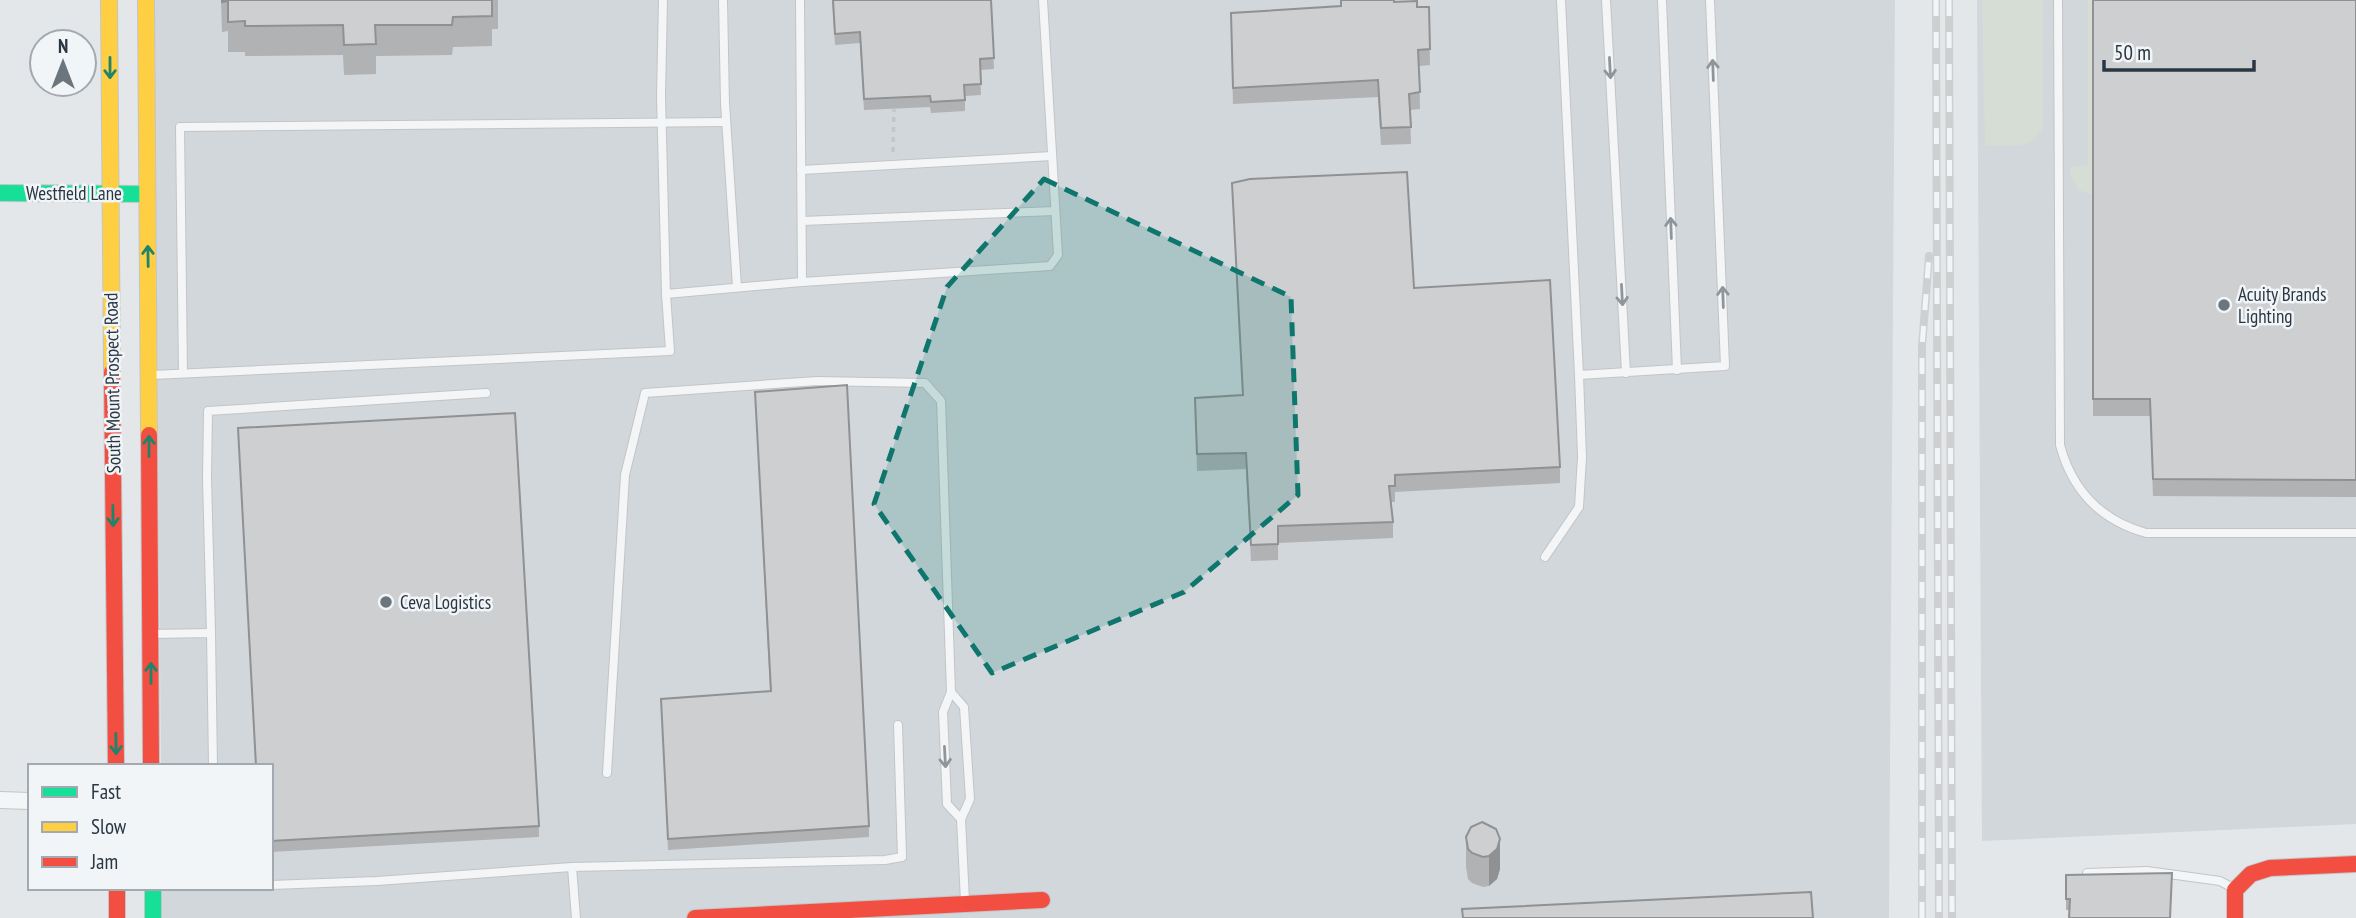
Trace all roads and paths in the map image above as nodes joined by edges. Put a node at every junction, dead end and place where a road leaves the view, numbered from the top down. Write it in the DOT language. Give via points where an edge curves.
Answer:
graph roads {
  1 [pos="109,0"];
  2 [pos="146,0"];
  3 [pos="663,0"];
  4 [pos="723,0"];
  5 [pos="800,0"];
  6 [pos="1042,0"];
  7 [pos="1561,0"];
  8 [pos="1606,0"];
  9 [pos="1662,0"];
  10 [pos="1710,0"];
  11 [pos="2058,0"];
  12 [pos="894,109"];
  13 [pos="726,122"];
  14 [pos="662,123"];
  15 [pos="893,156"];
  16 [pos="1052,156"];
  17 [pos="801,170"];
  18 [pos="0,193"];
  19 [pos="111,193"];
  20 [pos="147,194"];
  21 [pos="1055,211"];
  22 [pos="802,221"];
  23 [pos="802,282"];
  24 [pos="737,287"];
  25 [pos="666,294"];
  26 [pos="1676,370"];
  27 [pos="183,373"];
  28 [pos="1626,373"];
  29 [pos="149,375"];
  30 [pos="1579,375"];
  31 [pos="486,393"];
  32 [pos="2356,533"];
  33 [pos="1545,557"];
  34 [pos="211,633"];
  35 [pos="151,634"];
  36 [pos="951,692"];
  37 [pos="898,725"];
  38 [pos="116,764"];
  39 [pos="151,764"];
  40 [pos="213,764"];
  41 [pos="607,772"];
  42 [pos="0,800"];
  43 [pos="28,801"];
  44 [pos="961,818"];
  45 [pos="2356,864"];
  46 [pos="572,867"];
  47 [pos="2087,873"];
  48 [pos="273,886"];
  49 [pos="117,890"];
  50 [pos="153,890"];
  51 [pos="2235,890"];
  52 [pos="1042,900"];
  53 [pos="965,904"];
  54 [pos="117,918"];
  55 [pos="153,918"];
  56 [pos="576,918"];
  57 [pos="695,918"];
  58 [pos="2235,918"];
  1 -- 19 [label="main road, South Mount Prospect Road, one-way"];
  2 -- 20 [label="main road, South Mount Prospect Road"];
  3 -- 14 [label="lane"];
  4 -- 13 [label="lane"];
  5 -- 17 [label="lane"];
  6 -- 16 [label="lane"];
  7 -- 30 [label="lane"];
  8 -- 28 [label="lane, one-way"];
  26 -- 9 [label="lane, one-way"];
  26 -- 10 [label="lane, one-way" via="1725,366"];
  11 -- 32 [label="lane" via="2060,445 2071,475 2103,514 2146,533"];
  12 -- 15 [label="path"];
  13 -- 14 [label="lane"];
  13 -- 24 [label="lane"];
  14 -- 25 [label="lane"];
  14 -- 27 [label="lane" via="180,127"];
  16 -- 17 [label="lane"];
  16 -- 21 [label="lane"];
  17 -- 22 [label="lane"];
  18 -- 19 [label="main road, Westfield Lane"];
  19 -- 20 [label="main road, Westfield Lane"];
  19 -- 38 [label="main road, South Mount Prospect Road, one-way"];
  29 -- 20 [label="main road, South Mount Prospect Road, one-way"];
  21 -- 22 [label="lane"];
  21 -- 23 [label="lane" via="1058,256 1050,266"];
  22 -- 23 [label="lane"];
  23 -- 24 [label="lane"];
  24 -- 25 [label="lane"];
  25 -- 27 [label="lane" via="670,351"];
  26 -- 28 [label="lane"];
  27 -- 29 [label="lane"];
  28 -- 30 [label="lane"];
  35 -- 29 [label="main road, South Mount Prospect Road, one-way"];
  30 -- 33 [label="lane" via="1579,508"];
  31 -- 34 [label="lane" via="208,411"];
  34 -- 35 [label="lane"];
  34 -- 40 [label="lane"];
  39 -- 35 [label="main road, South Mount Prospect Road, one-way"];
  36 -- 41 [label="lane" via="941,401 925,383 817,381 645,393 625,475"];
  36 -- 44 [label="lane" via="964,707 970,799"];
  36 -- 44 [label="lane, one-way" via="943,712 947,804"];
  37 -- 46 [label="lane" via="902,857"];
  42 -- 43 [label="street"];
  44 -- 53 [label="lane"];
  45 -- 51 [label="main road" via="2270,868 2251,874"];
  46 -- 48 [label="lane"];
  46 -- 56 [label="lane"];
  47 -- 51 [label="lane" via="2168,873 2220,881"];
  49 -- 54 [label="main road"];
  50 -- 55 [label="main road"];
  51 -- 58 [label="main road"];
  52 -- 53 [label="main road"];
  53 -- 57 [label="main road"];
}
